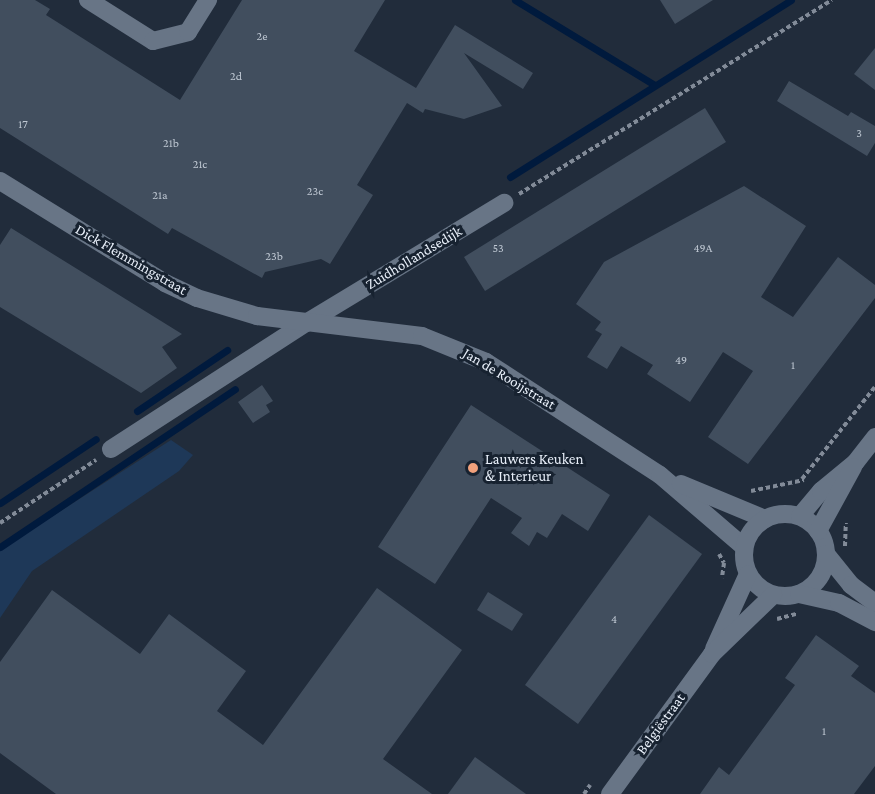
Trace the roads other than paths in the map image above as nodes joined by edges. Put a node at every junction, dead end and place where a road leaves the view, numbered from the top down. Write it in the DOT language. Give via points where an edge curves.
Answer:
graph roads {
  1 [pos="88,0"];
  2 [pos="208,0"];
  3 [pos="0,181"];
  4 [pos="504,203"];
  5 [pos="306,323"];
  6 [pos="875,437"];
  7 [pos="111,449"];
  8 [pos="855,463"];
  9 [pos="660,475"];
  10 [pos="800,516"];
  11 [pos="765,519"];
  12 [pos="818,531"];
  13 [pos="744,547"];
  14 [pos="826,554"];
  15 [pos="748,574"];
  16 [pos="799,594"];
  17 [pos="773,595"];
  18 [pos="875,603"];
  19 [pos="875,622"];
  20 [pos="712,654"];
  21 [pos="610,794"];
  1 -- 2 [label="street" via="153,41 188,32"];
  3 -- 5 [label="street, Dick Flemmingstraat" via="165,283 197,298 257,316"];
  4 -- 5 [label="street, Zuidhollandsedijk"];
  5 -- 7 [label="street, Zuidhollandsedijk"];
  5 -- 9 [label="street, Jan de Rooijstraat" via="422,336 455,347 486,362"];
  6 -- 8 [label="street"];
  8 -- 10 [label="street" via="821,491"];
  8 -- 12 [label="street"];
  9 -- 11 [label="street, Jan de Rooijstraat"];
  9 -- 13 [label="street, Jan de Rooijstraat"];
  10 -- 11 [label="street" via="776,514"];
  10 -- 12 [label="street"];
  11 -- 13 [label="street" via="749,533"];
  12 -- 14 [label="street"];
  13 -- 15 [label="street"];
  14 -- 16 [label="street" via="819,578"];
  14 -- 18 [label="street" via="851,585"];
  15 -- 17 [label="street" via="761,589"];
  15 -- 20 [label="street, Belgiëstraat"];
  16 -- 17 [label="street"];
  16 -- 19 [label="street" via="839,603"];
  17 -- 20 [label="street, Belgiëstraat"];
  20 -- 21 [label="street, Belgiëstraat"];
}
